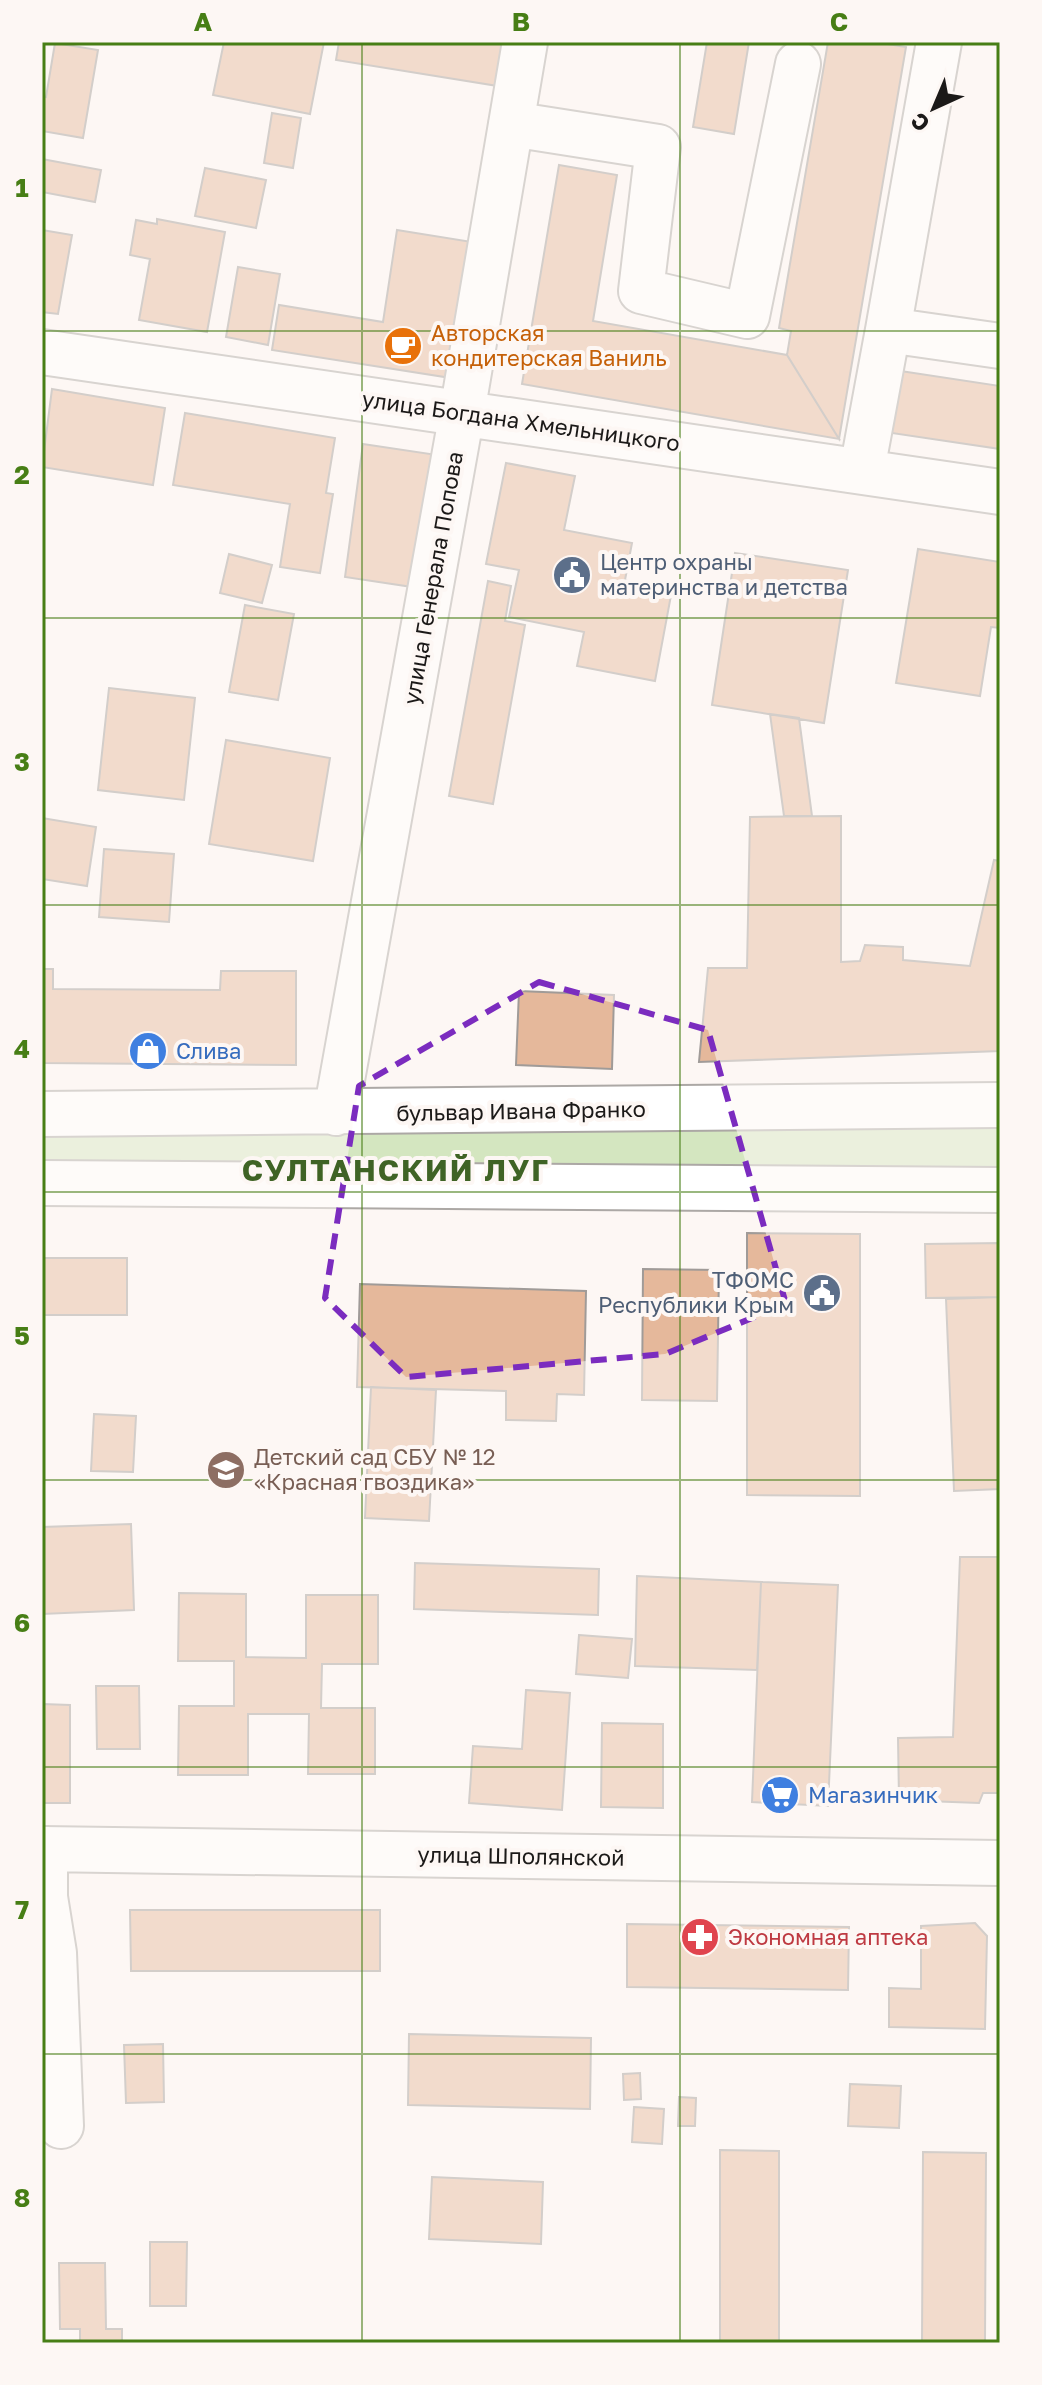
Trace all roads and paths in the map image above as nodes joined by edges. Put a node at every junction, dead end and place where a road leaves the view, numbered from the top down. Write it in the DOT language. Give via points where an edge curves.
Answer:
graph roads {
  1 [pos="525,42"];
  2 [pos="939,42"];
  3 [pos="798,64"];
  4 [pos="511,124"];
  5 [pos="888,330"];
  6 [pos="1000,346"];
  7 [pos="42,352"];
  8 [pos="462,413"];
  9 [pos="862,470"];
  10 [pos="1000,492"];
  11 [pos="1000,1105"];
  12 [pos="336,1113"];
  13 [pos="42,1114"];
  14 [pos="42,1183"];
  15 [pos="1000,1190"];
  16 [pos="44,1849"];
  17 [pos="1000,1863"];
  18 [pos="50,2014"];
  19 [pos="61,2126"];
  1 -- 4 [label="street, улица Генерала Попова"];
  2 -- 5 [label="street"];
  3 -- 4 [label="street" via="747,316 641,291 658,147"];
  4 -- 8 [label="street, улица Генерала Попова"];
  5 -- 6 [label="street"];
  5 -- 9 [label="street"];
  7 -- 8 [label="street, улица Богдана Хмельницкого"];
  8 -- 9 [label="street, улица Богдана Хмельницкого"];
  8 -- 12 [label="street, улица Генерала Попова"];
  9 -- 10 [label="street, улица Богдана Хмельницкого"];
  11 -- 12 [label="street, бульвар Ивана Франко"];
  12 -- 13 [label="street, бульвар Ивана Франко"];
  14 -- 15 [label="street"];
  16 -- 17 [label="street, улица Шполянской"];
  16 -- 18 [label="street" via="54,1953"];
  18 -- 19 [label="street"];
}
